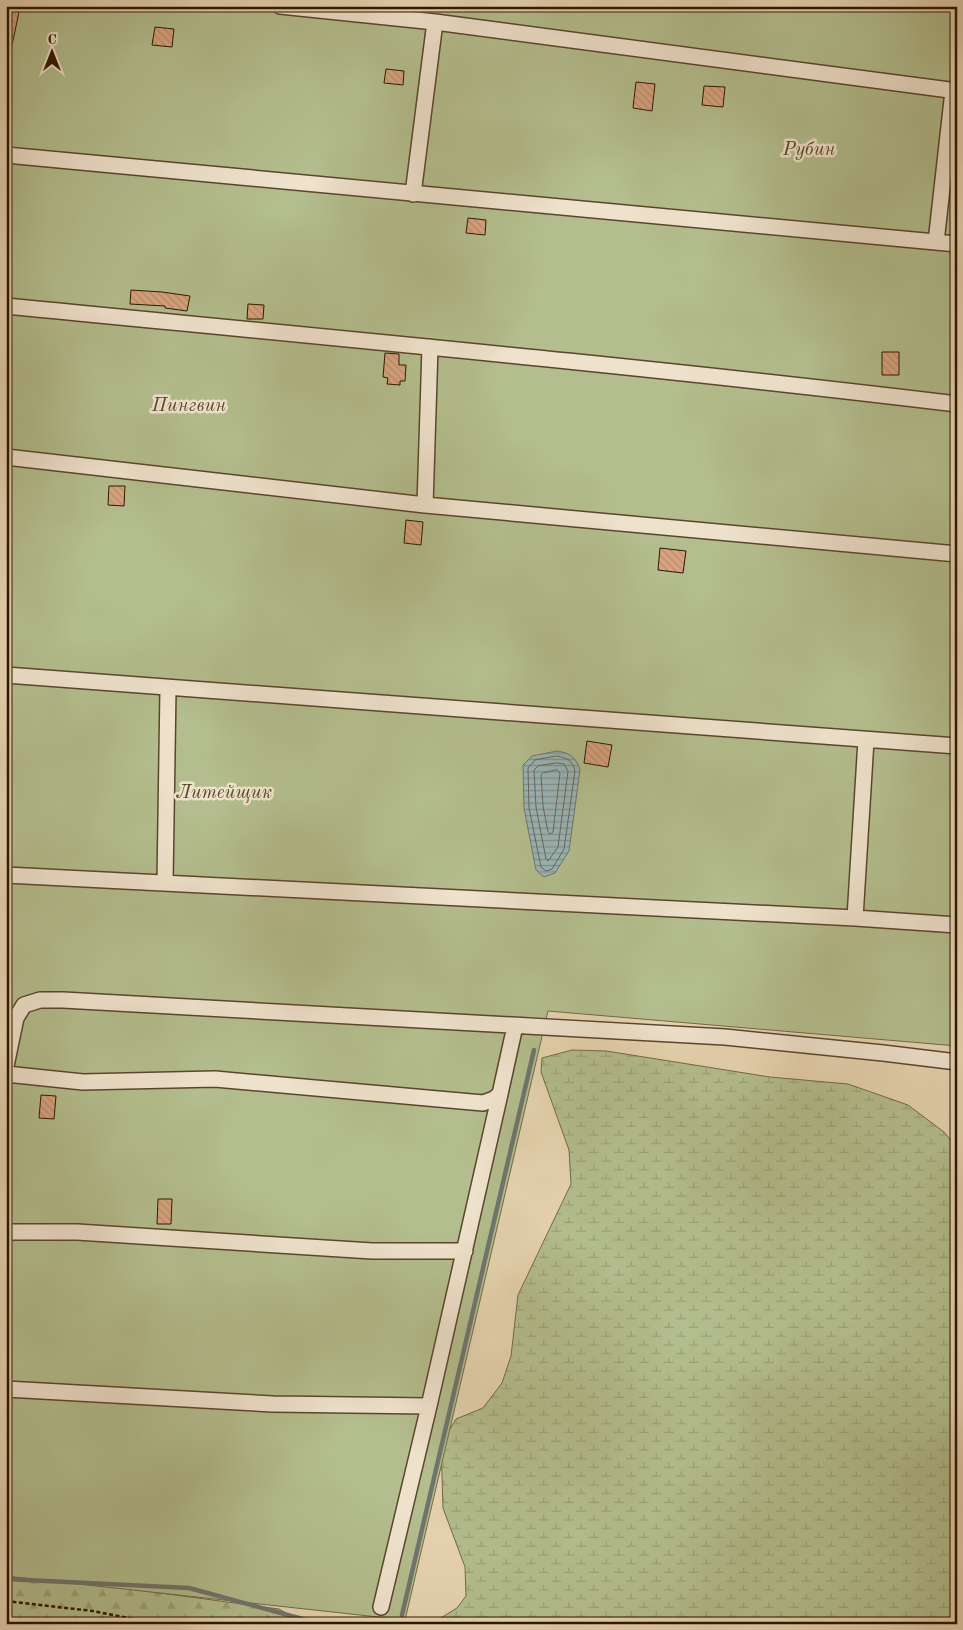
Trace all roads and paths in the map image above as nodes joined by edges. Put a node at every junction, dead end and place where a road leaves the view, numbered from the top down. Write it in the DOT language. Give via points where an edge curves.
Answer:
graph roads {
  1 [pos="280,6"];
  2 [pos="435,22"];
  3 [pos="955,91"];
  4 [pos="6,155"];
  5 [pos="414,194"];
  6 [pos="936,242"];
  7 [pos="957,244"];
  8 [pos="6,306"];
  9 [pos="430,347"];
  10 [pos="957,404"];
  11 [pos="6,457"];
  12 [pos="425,505"];
  13 [pos="957,554"];
  14 [pos="6,675"];
  15 [pos="168,688"];
  16 [pos="866,740"];
  17 [pos="957,746"];
  18 [pos="6,875"];
  19 [pos="165,883"];
  20 [pos="855,918"];
  21 [pos="957,926"];
  22 [pos="516,1026"];
  23 [pos="957,1062"];
  24 [pos="6,1066"];
  25 [pos="6,1074"];
  26 [pos="500,1094"];
  27 [pos="6,1232"];
  28 [pos="465,1251"];
  29 [pos="6,1388"];
  30 [pos="429,1406"];
  31 [pos="6,1602"];
  32 [pos="381,1607"];
  33 [pos="158,1624"];
  1 -- 2 [label="street"];
  2 -- 3 [label="street"];
  2 -- 5 [label="street"];
  3 -- 6 [label="street"];
  4 -- 5 [label="street"];
  5 -- 6 [label="street"];
  6 -- 7 [label="street"];
  8 -- 9 [label="street"];
  9 -- 10 [label="street"];
  9 -- 12 [label="street"];
  11 -- 12 [label="street"];
  12 -- 13 [label="street"];
  14 -- 15 [label="street"];
  15 -- 16 [label="street"];
  15 -- 19 [label="street"];
  16 -- 17 [label="street"];
  16 -- 20 [label="street"];
  18 -- 19 [label="street"];
  19 -- 20 [label="street"];
  20 -- 21 [label="street"];
  22 -- 23 [label="street" via="725,1037"];
  22 -- 24 [label="street" via="40,1000 24,1005 16,1018"];
  22 -- 26 [label="street"];
  25 -- 26 [label="street" via="83,1082 215,1080 483,1103"];
  26 -- 28 [label="street"];
  27 -- 28 [label="street" via="77,1232 372,1251"];
  28 -- 30 [label="street"];
  29 -- 30 [label="street" via="273,1404"];
  30 -- 32 [label="street"];
  31 -- 33 [label="path" via="93,1611"];
}
